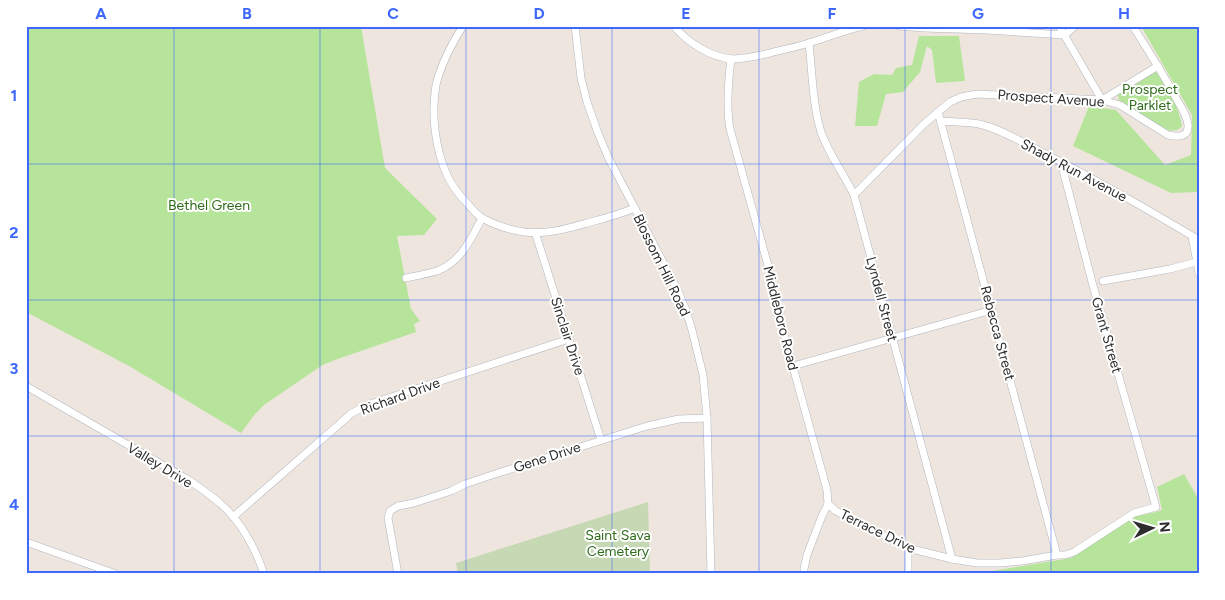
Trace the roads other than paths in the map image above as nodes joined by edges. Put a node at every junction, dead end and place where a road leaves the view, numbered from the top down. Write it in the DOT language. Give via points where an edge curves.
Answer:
graph roads {
  1 [pos="463,26"];
  2 [pos="575,26"];
  3 [pos="674,26"];
  4 [pos="863,26"];
  5 [pos="899,26"];
  6 [pos="1059,26"];
  7 [pos="1075,26"];
  8 [pos="1133,26"];
  9 [pos="924,27"];
  10 [pos="851,28"];
  11 [pos="987,28"];
  12 [pos="1064,35"];
  13 [pos="809,43"];
  14 [pos="731,59"];
  15 [pos="1158,66"];
  16 [pos="1102,100"];
  17 [pos="938,112"];
  18 [pos="941,122"];
  19 [pos="1061,162"];
  20 [pos="854,195"];
  21 [pos="635,208"];
  22 [pos="482,218"];
  23 [pos="535,232"];
  24 [pos="1196,238"];
  25 [pos="1196,262"];
  26 [pos="1199,273"];
  27 [pos="406,278"];
  28 [pos="1103,281"];
  29 [pos="992,310"];
  30 [pos="893,338"];
  31 [pos="569,339"];
  32 [pos="793,366"];
  33 [pos="26,386"];
  34 [pos="707,418"];
  35 [pos="601,440"];
  36 [pos="828,504"];
  37 [pos="1156,507"];
  38 [pos="233,517"];
  39 [pos="26,542"];
  40 [pos="908,548"];
  41 [pos="1057,555"];
  42 [pos="952,559"];
  43 [pos="116,574"];
  44 [pos="264,574"];
  45 [pos="398,574"];
  46 [pos="712,574"];
  47 [pos="804,574"];
  48 [pos="908,574"];
  1 -- 22 [label="street" via="451,45 436,85 436,135 448,176 456,190"];
  2 -- 21 [label="street, Blossom Hill Road" via="587,102 608,157"];
  3 -- 14 [label="street" via="695,46"];
  4 -- 10 [label="street"];
  5 -- 9 [label="street"];
  6 -- 12 [label="street"];
  7 -- 12 [label="street"];
  8 -- 15 [label="street, Prospect Avenue"];
  9 -- 11 [label="street"];
  10 -- 13 [label="street"];
  11 -- 12 [label="street"];
  12 -- 16 [label="street"];
  13 -- 14 [label="street" via="751,58"];
  13 -- 20 [label="street, Lyndell Street" via="821,132"];
  14 -- 32 [label="street, Middleboro Road" via="727,100 730,129"];
  15 -- 16 [label="street"];
  15 -- 16 [label="street, Prospect Avenue" via="1185,114 1188,126 1183,136 1168,135 1120,105"];
  16 -- 17 [label="street, Prospect Avenue" via="977,94 950,102"];
  17 -- 18 [label="street, Rebecca Street"];
  17 -- 20 [label="street, Prospect Avenue"];
  18 -- 19 [label="street, Shady Run Avenue" via="965,122 994,129"];
  18 -- 29 [label="street, Rebecca Street"];
  19 -- 24 [label="street, Shady Run Avenue"];
  19 -- 37 [label="street, Grant Street"];
  20 -- 30 [label="street, Lyndell Street"];
  21 -- 23 [label="street" via="565,229"];
  21 -- 34 [label="street, Blossom Hill Road" via="686,310 700,359"];
  22 -- 23 [label="street" via="522,232"];
  22 -- 27 [label="street" via="461,254 450,264 434,272"];
  23 -- 31 [label="street, Sinclair Drive"];
  24 -- 25 [label="street"];
  25 -- 26 [label="street"];
  25 -- 28 [label="street"];
  29 -- 30 [label="street"];
  29 -- 41 [label="street, Rebecca Street"];
  30 -- 32 [label="street"];
  30 -- 42 [label="street, Lyndell Street"];
  31 -- 35 [label="street, Sinclair Drive"];
  31 -- 38 [label="street, Richard Drive" via="370,404 352,413"];
  32 -- 36 [label="street, Middleboro Road"];
  33 -- 38 [label="street, Valley Drive" via="187,479"];
  34 -- 35 [label="street, Gene Drive" via="662,422"];
  34 -- 46 [label="street, Blossom Hill Road"];
  35 -- 45 [label="street, Gene Drive" via="390,510 388,518"];
  36 -- 40 [label="street, Terrace Drive"];
  36 -- 47 [label="street" via="807,555"];
  37 -- 41 [label="street, Terrace Drive" via="1134,513 1074,552"];
  38 -- 44 [label="street, Valley Drive" via="254,548"];
  39 -- 43 [label="street"];
  40 -- 42 [label="street, Terrace Drive"];
  40 -- 48 [label="street"];
  41 -- 42 [label="street, Terrace Drive" via="1000,563"];
}
